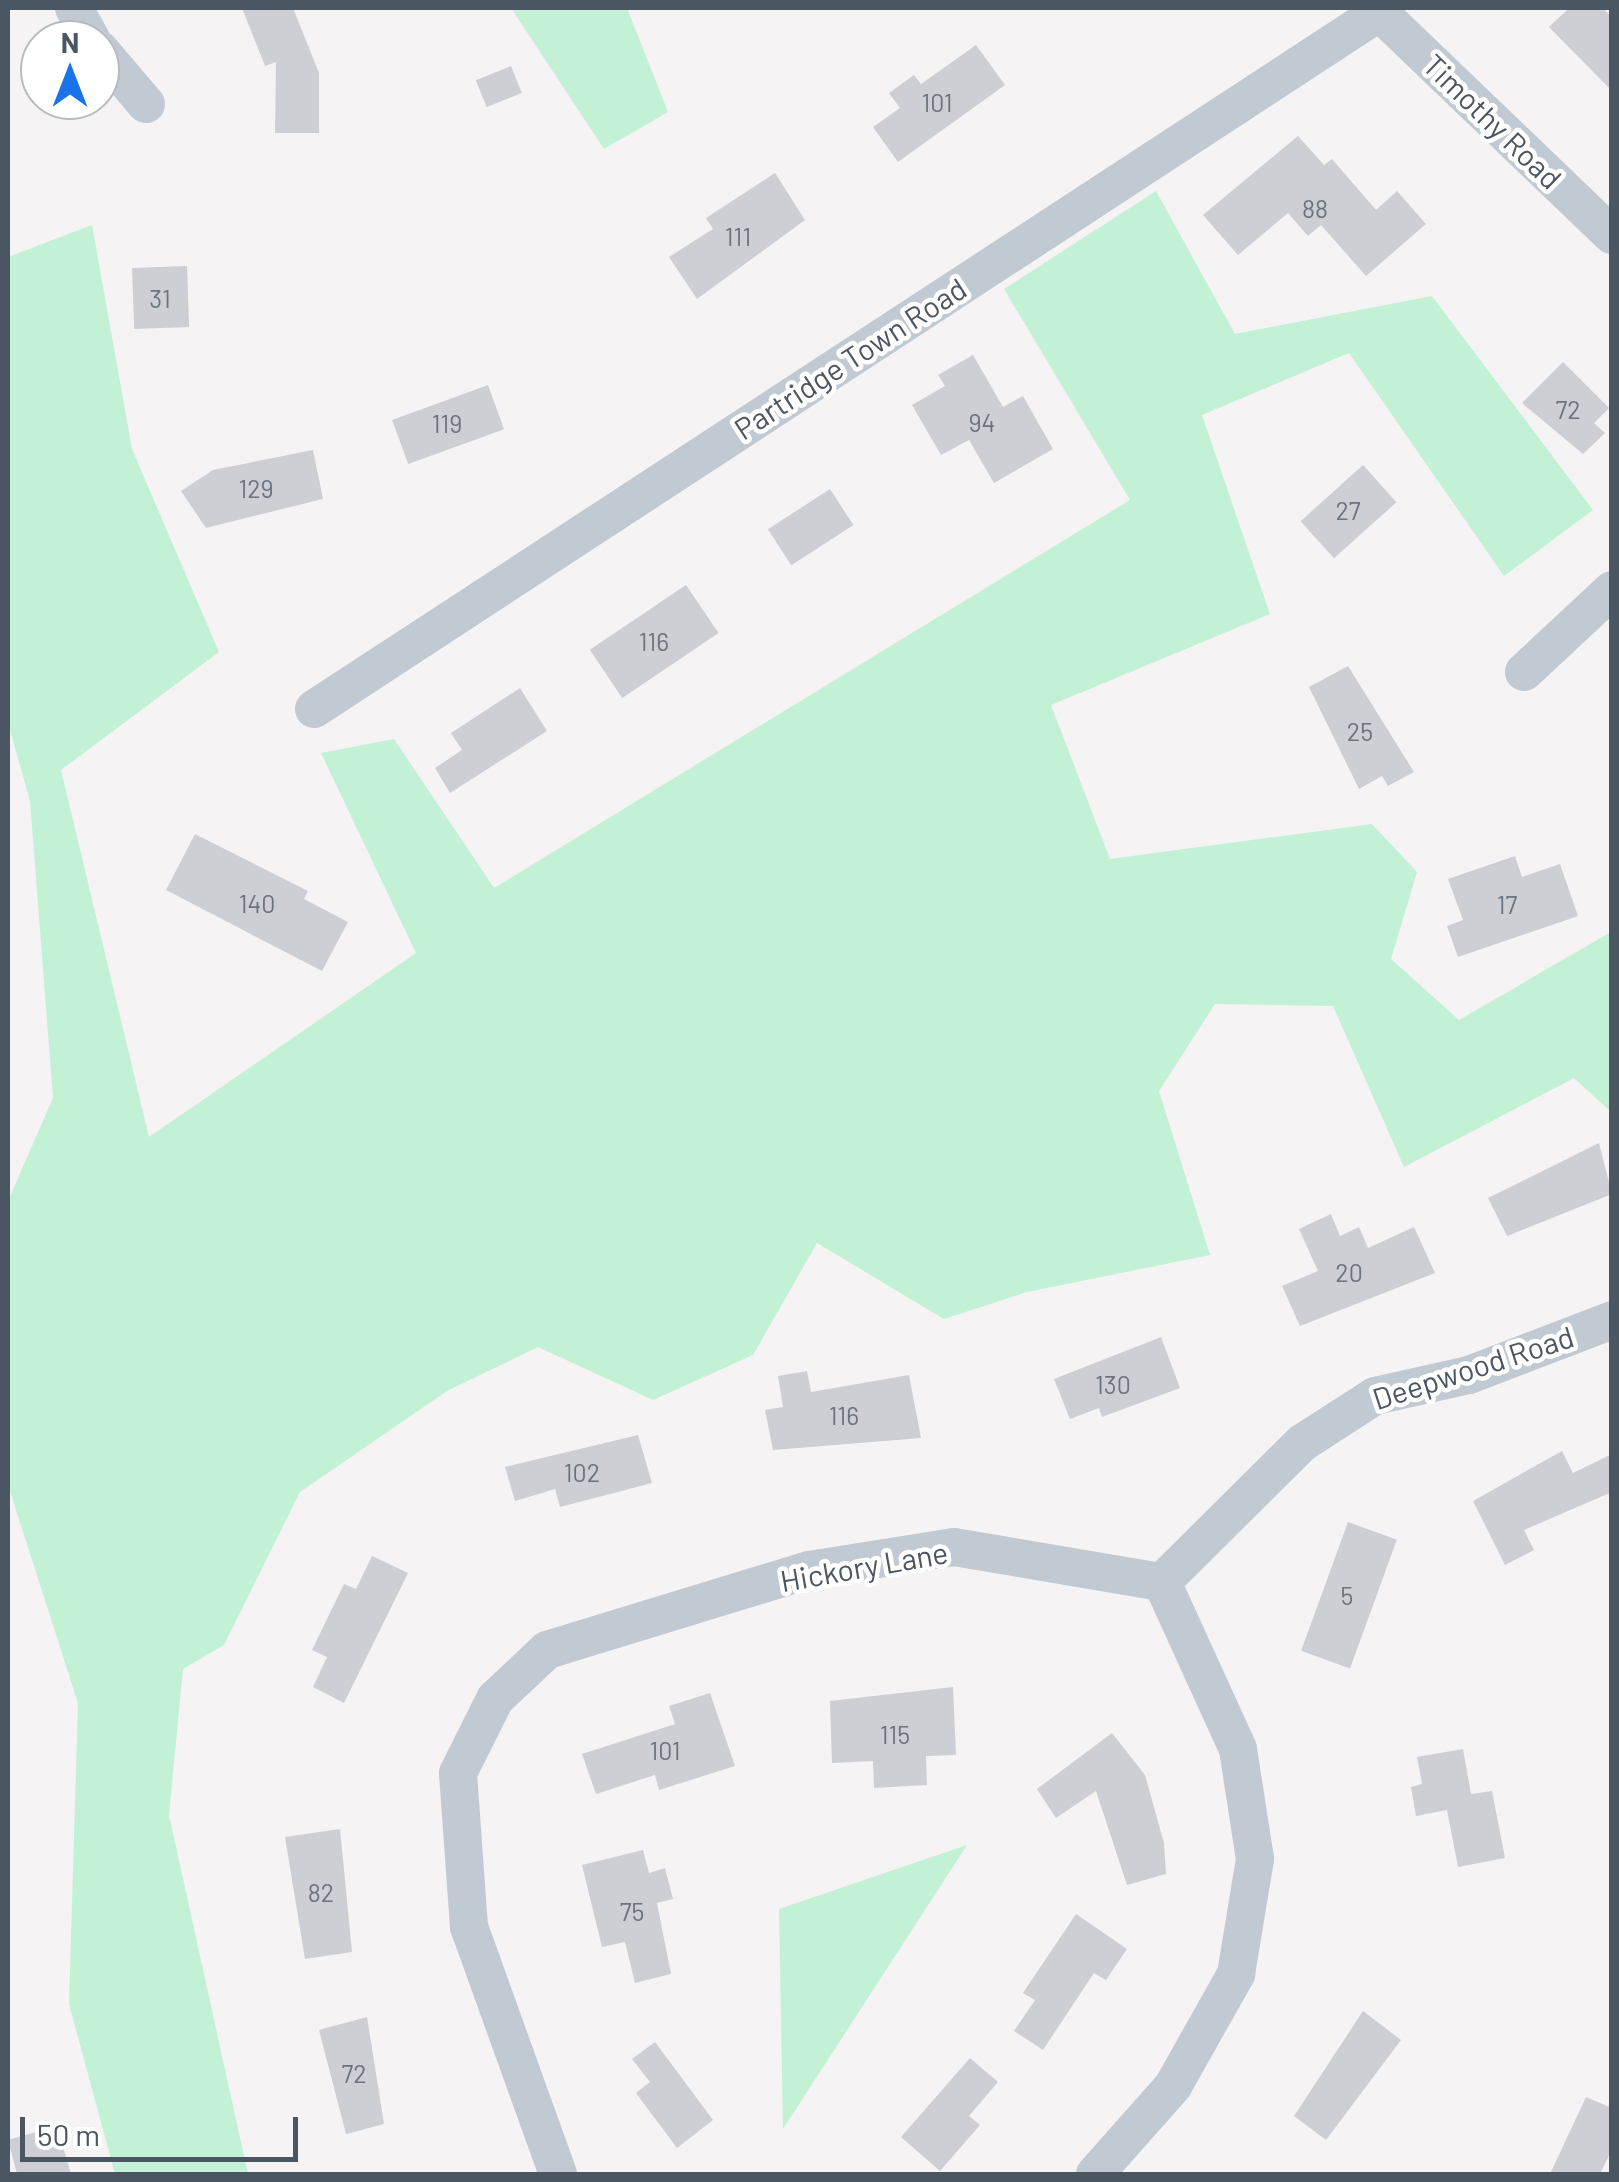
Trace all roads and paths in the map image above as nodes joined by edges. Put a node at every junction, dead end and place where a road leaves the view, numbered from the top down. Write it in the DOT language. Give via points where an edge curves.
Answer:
graph roads {
  1 [pos="1380,9"];
  2 [pos="120,73"];
  3 [pos="146,104"];
  4 [pos="1612,234"];
  5 [pos="1612,590"];
  6 [pos="1524,672"];
  7 [pos="314,708"];
  8 [pos="1612,1320"];
  9 [pos="1162,1582"];
  10 [pos="558,2174"];
  11 [pos="1096,2174"];
  1 -- 4 [label="street, Timothy Road"];
  1 -- 7 [label="street, Partridge Town Road"];
  2 -- 3 [label="street"];
  5 -- 6 [label="street"];
  8 -- 9 [label="street, Deepwood Road" via="1469,1375 1374,1396 1302,1443"];
  9 -- 10 [label="street, Hickory Lane" via="954,1547 809,1570 547,1650 495,1700 458,1774 470,1927"];
  9 -- 11 [label="street" via="1238,1749 1255,1859 1236,1974 1173,2086"];
}
